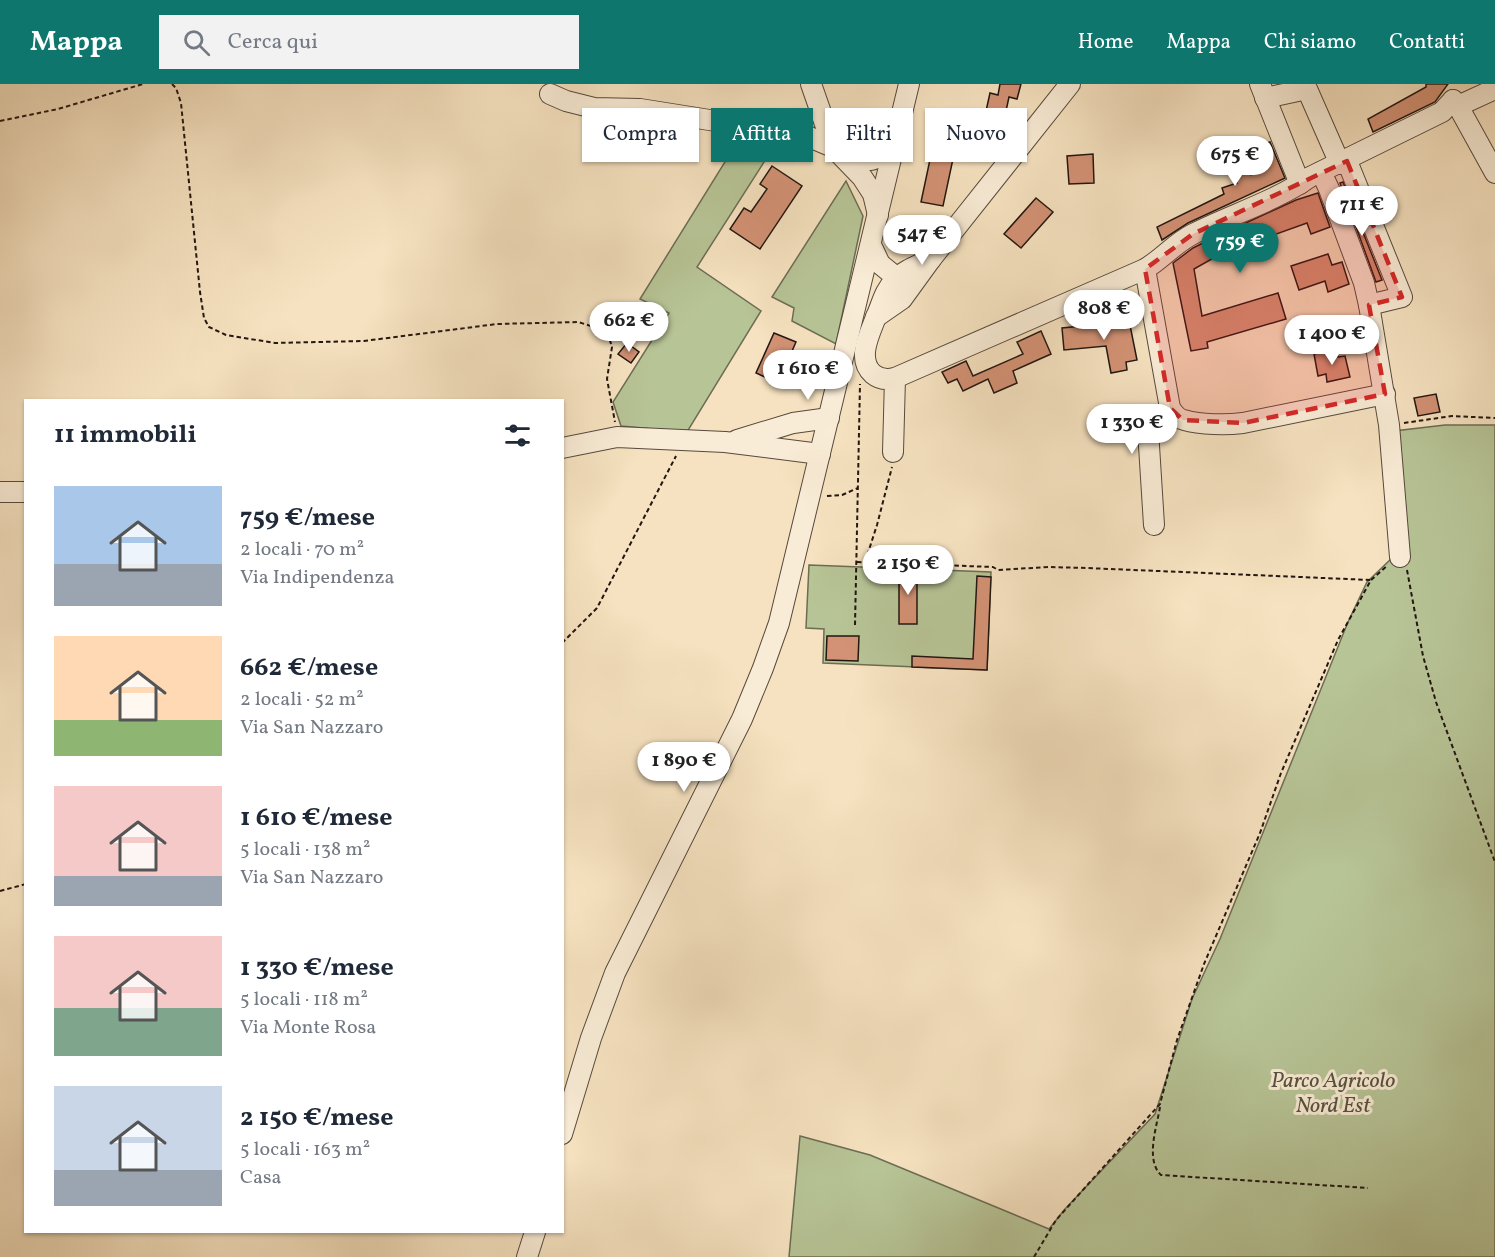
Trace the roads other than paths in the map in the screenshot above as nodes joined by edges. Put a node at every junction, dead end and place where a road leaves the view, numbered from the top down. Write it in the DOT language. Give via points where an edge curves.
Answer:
graph roads {
  1 [pos="811,84"];
  2 [pos="909,84"];
  3 [pos="1070,84"];
  4 [pos="1495,89"];
  5 [pos="1262,91"];
  6 [pos="550,94"];
  7 [pos="1455,97"];
  8 [pos="904,108"];
  9 [pos="825,120"];
  10 [pos="825,145"];
  11 [pos="848,162"];
  12 [pos="892,162"];
  13 [pos="1343,162"];
  14 [pos="1322,172"];
  15 [pos="1495,173"];
  16 [pos="1300,184"];
  17 [pos="878,216"];
  18 [pos="871,245"];
  19 [pos="1145,269"];
  20 [pos="901,277"];
  21 [pos="860,288"];
  22 [pos="1369,305"];
  23 [pos="855,308"];
  24 [pos="876,317"];
  25 [pos="895,378"];
  26 [pos="1385,394"];
  27 [pos="1170,408"];
  28 [pos="829,418"];
  29 [pos="794,423"];
  30 [pos="725,442"];
  31 [pos="564,448"];
  32 [pos="789,450"];
  33 [pos="893,452"];
  34 [pos="820,454"];
  35 [pos="0,492"];
  36 [pos="24,492"];
  37 [pos="1154,525"];
  38 [pos="1400,557"];
  39 [pos="564,1127"];
  40 [pos="535,1233"];
  41 [pos="528,1257"];
  1 -- 9 [label="street"];
  2 -- 8 [label="street"];
  3 -- 20 [label="street" via="931,259"];
  4 -- 7 [label="street"];
  5 -- 13 [label="street" via="1307,89"];
  5 -- 16 [label="street"];
  6 -- 10 [label="street" via="594,108 640,109 741,125 781,125"];
  7 -- 13 [label="street" via="1442,112"];
  7 -- 15 [label="street"];
  11 -- 17 [label="street" via="873,194"];
  12 -- 17 [label="street"];
  13 -- 14 [label="street"];
  13 -- 22 [label="street" via="1402,297"];
  14 -- 16 [label="street"];
  14 -- 22 [label="street"];
  16 -- 19 [label="street" via="1193,234"];
  17 -- 18 [label="street"];
  18 -- 20 [label="street" via="880,264"];
  18 -- 21 [label="street"];
  19 -- 25 [label="street"];
  19 -- 27 [label="street"];
  20 -- 21 [label="street" via="874,278"];
  20 -- 24 [label="street" via="885,293"];
  21 -- 23 [label="street"];
  22 -- 26 [label="street"];
  23 -- 24 [label="street"];
  23 -- 28 [label="street"];
  24 -- 25 [label="street" via="865,351 866,361 870,370 882,378"];
  25 -- 33 [label="street"];
  26 -- 27 [label="street" via="1230,425 1183,420"];
  26 -- 38 [label="street"];
  27 -- 37 [label="street" via="1148,429"];
  28 -- 29 [label="street"];
  28 -- 34 [label="street"];
  29 -- 30 [label="street"];
  29 -- 32 [label="street"];
  30 -- 31 [label="street" via="617,437"];
  30 -- 32 [label="street"];
  32 -- 34 [label="street"];
  34 -- 39 [label="street" via="763,669 742,719 615,973"];
  35 -- 36 [label="street"];
  40 -- 41 [label="street"];
}
